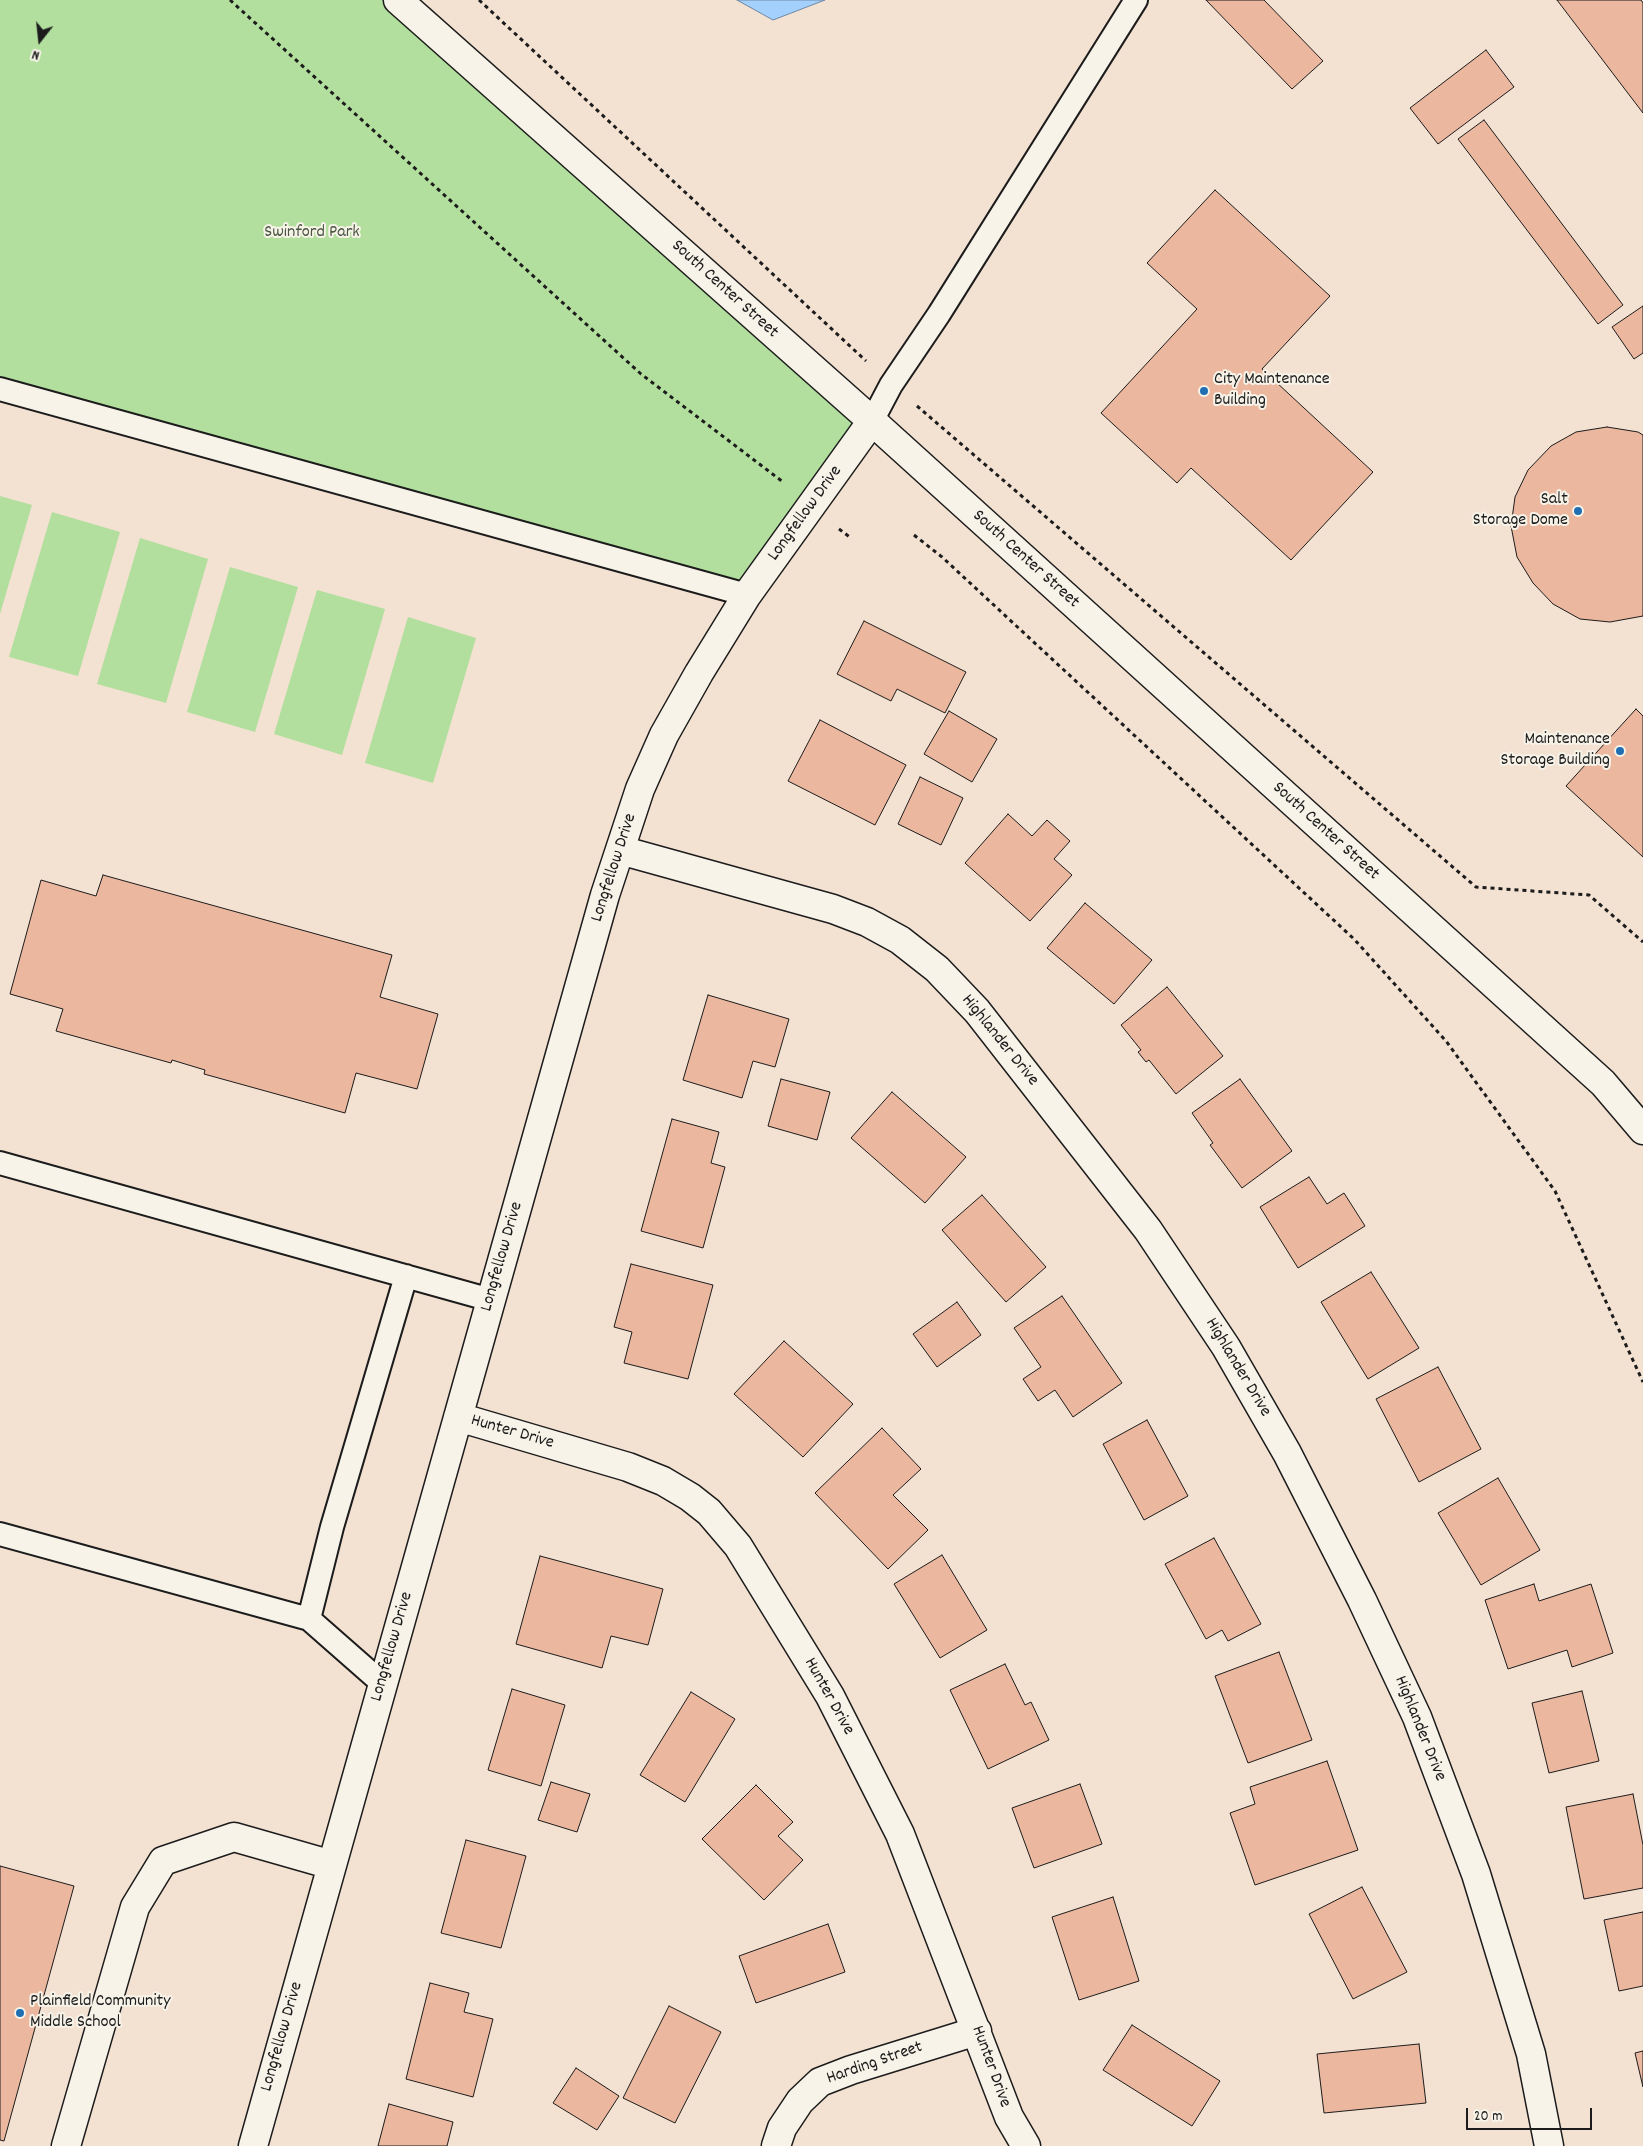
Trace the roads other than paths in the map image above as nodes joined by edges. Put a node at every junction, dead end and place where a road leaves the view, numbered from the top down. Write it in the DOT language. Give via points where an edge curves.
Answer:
graph roads {
  1 [pos="398,0"];
  2 [pos="1136,0"];
  3 [pos="0,390"];
  4 [pos="872,422"];
  5 [pos="747,595"];
  6 [pos="620,850"];
  7 [pos="1643,1130"];
  8 [pos="0,1163"];
  9 [pos="406,1276"];
  10 [pos="491,1300"];
  11 [pos="458,1417"];
  12 [pos="0,1534"];
  13 [pos="309,1619"];
  14 [pos="383,1684"];
  15 [pos="332,1865"];
  16 [pos="977,2031"];
  17 [pos="66,2146"];
  18 [pos="253,2146"];
  19 [pos="776,2146"];
  20 [pos="1026,2146"];
  21 [pos="1549,2146"];
  1 -- 4 [label="street, South Center Street"];
  2 -- 4 [label="lane" via="891,385"];
  3 -- 5 [label="lane"];
  4 -- 5 [label="street, Longfellow Drive"];
  4 -- 7 [label="street, South Center Street" via="1603,1083"];
  5 -- 6 [label="street, Longfellow Drive" via="664,735 640,789"];
  6 -- 10 [label="street, Longfellow Drive"];
  6 -- 21 [label="street, Highlander Drive" via="833,909 900,940 937,969 977,1011 1148,1230 1226,1347 1287,1453 1362,1600 1417,1718 1476,1874 1528,2045"];
  8 -- 9 [label="lane"];
  9 -- 10 [label="lane"];
  9 -- 13 [label="lane" via="332,1527"];
  10 -- 11 [label="street, Longfellow Drive"];
  11 -- 14 [label="street, Longfellow Drive"];
  11 -- 16 [label="street, Hunter Drive" via="628,1467 663,1481 709,1512 738,1546 830,1696 900,1834"];
  12 -- 13 [label="lane"];
  13 -- 14 [label="lane"];
  14 -- 15 [label="street, Longfellow Drive"];
  15 -- 17 [label="street" via="234,1838 163,1861 135,1907"];
  15 -- 18 [label="street, Longfellow Drive"];
  16 -- 19 [label="street, Harding Street" via="820,2082 800,2101 782,2128"];
  16 -- 20 [label="street, Hunter Drive" via="1009,2117"];
}
